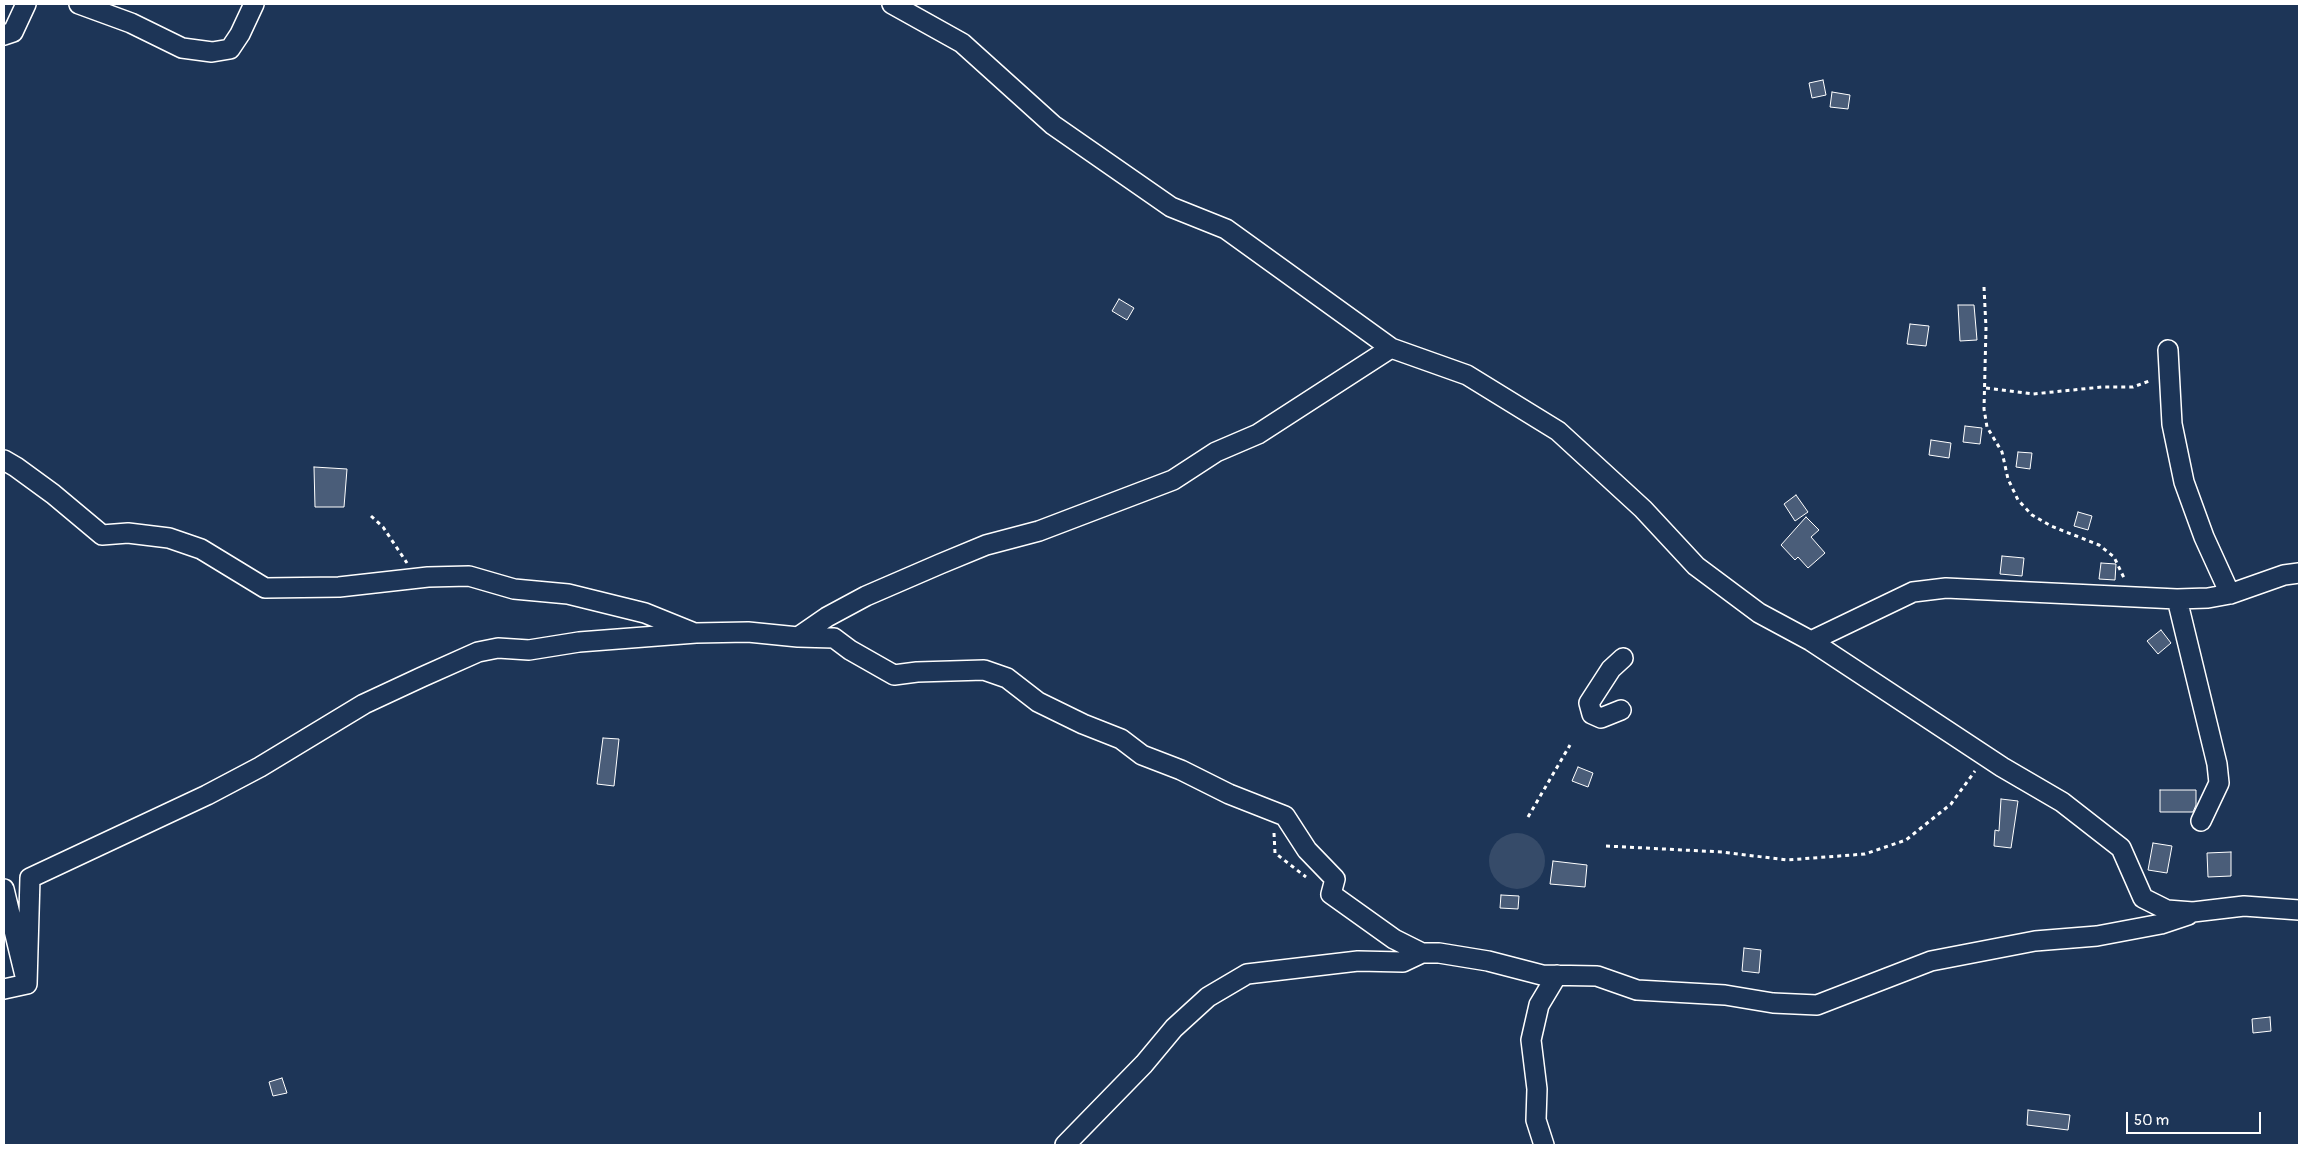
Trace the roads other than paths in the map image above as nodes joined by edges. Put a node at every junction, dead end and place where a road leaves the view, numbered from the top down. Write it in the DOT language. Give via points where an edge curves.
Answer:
graph roads {
  1 [pos="26,4"];
  2 [pos="79,4"];
  3 [pos="254,4"];
  4 [pos="892,4"];
  5 [pos="4,35"];
  6 [pos="1391,348"];
  7 [pos="2168,350"];
  8 [pos="4,460"];
  9 [pos="2299,573"];
  10 [pos="2230,594"];
  11 [pos="2177,599"];
  12 [pos="696,633"];
  13 [pos="798,637"];
  14 [pos="1811,641"];
  15 [pos="1623,658"];
  16 [pos="1621,710"];
  17 [pos="2201,821"];
  18 [pos="4,878"];
  19 [pos="30,878"];
  20 [pos="4,889"];
  21 [pos="2299,910"];
  22 [pos="2194,912"];
  23 [pos="1422,953"];
  24 [pos="1549,981"];
  25 [pos="27,984"];
  26 [pos="4,989"];
  27 [pos="1065,1145"];
  28 [pos="1544,1145"];
  1 -- 5 [label="street" via="13,32"];
  2 -- 3 [label="street" via="182,48 212,52 230,49"];
  4 -- 6 [label="street" via="962,44 1053,125 1163,201 1226,229"];
  6 -- 13 [label="street" via="1258,434 1216,452 1173,480 1039,531 986,545 940,564 866,596"];
  6 -- 14 [label="street" via="1467,375 1558,431 1643,509 1696,566 1759,613"];
  7 -- 10 [label="street" via="2172,424 2184,482"];
  8 -- 12 [label="street" via="53,494 102,535 128,533 169,538 200,549 265,588 338,587 468,576 514,589 568,594 644,613"];
  9 -- 10 [label="street"];
  10 -- 11 [label="street"];
  11 -- 14 [label="street" via="1946,588 1913,592"];
  11 -- 17 [label="street" via="2218,764 2219,783"];
  12 -- 13 [label="street" via="748,632"];
  12 -- 19 [label="street" via="478,652 364,704 207,795"];
  13 -- 23 [label="street" via="834,638 894,674 984,670 1007,678 1038,702 1121,739 1142,755 1285,816 1308,850 1335,879 1331,894 1394,940"];
  14 -- 22 [label="street" via="2062,802 2121,848 2143,898 2167,910"];
  15 -- 16 [label="street" via="1611,669 1589,702 1592,714 1601,718"];
  18 -- 19 [label="street" via="13,883"];
  19 -- 25 [label="street"];
  20 -- 25 [label="street"];
  21 -- 22 [label="street" via="2244,906"];
  22 -- 24 [label="street" via="2161,924 2097,936 2036,941 1931,961 1817,1005 1637,990 1597,976"];
  23 -- 24 [label="street" via="1488,961"];
  23 -- 27 [label="street" via="1403,962 1358,961 1247,974 1208,996"];
  24 -- 28 [label="street" via="1539,1005 1531,1040 1537,1089 1536,1120"];
  25 -- 26 [label="street"];
}
